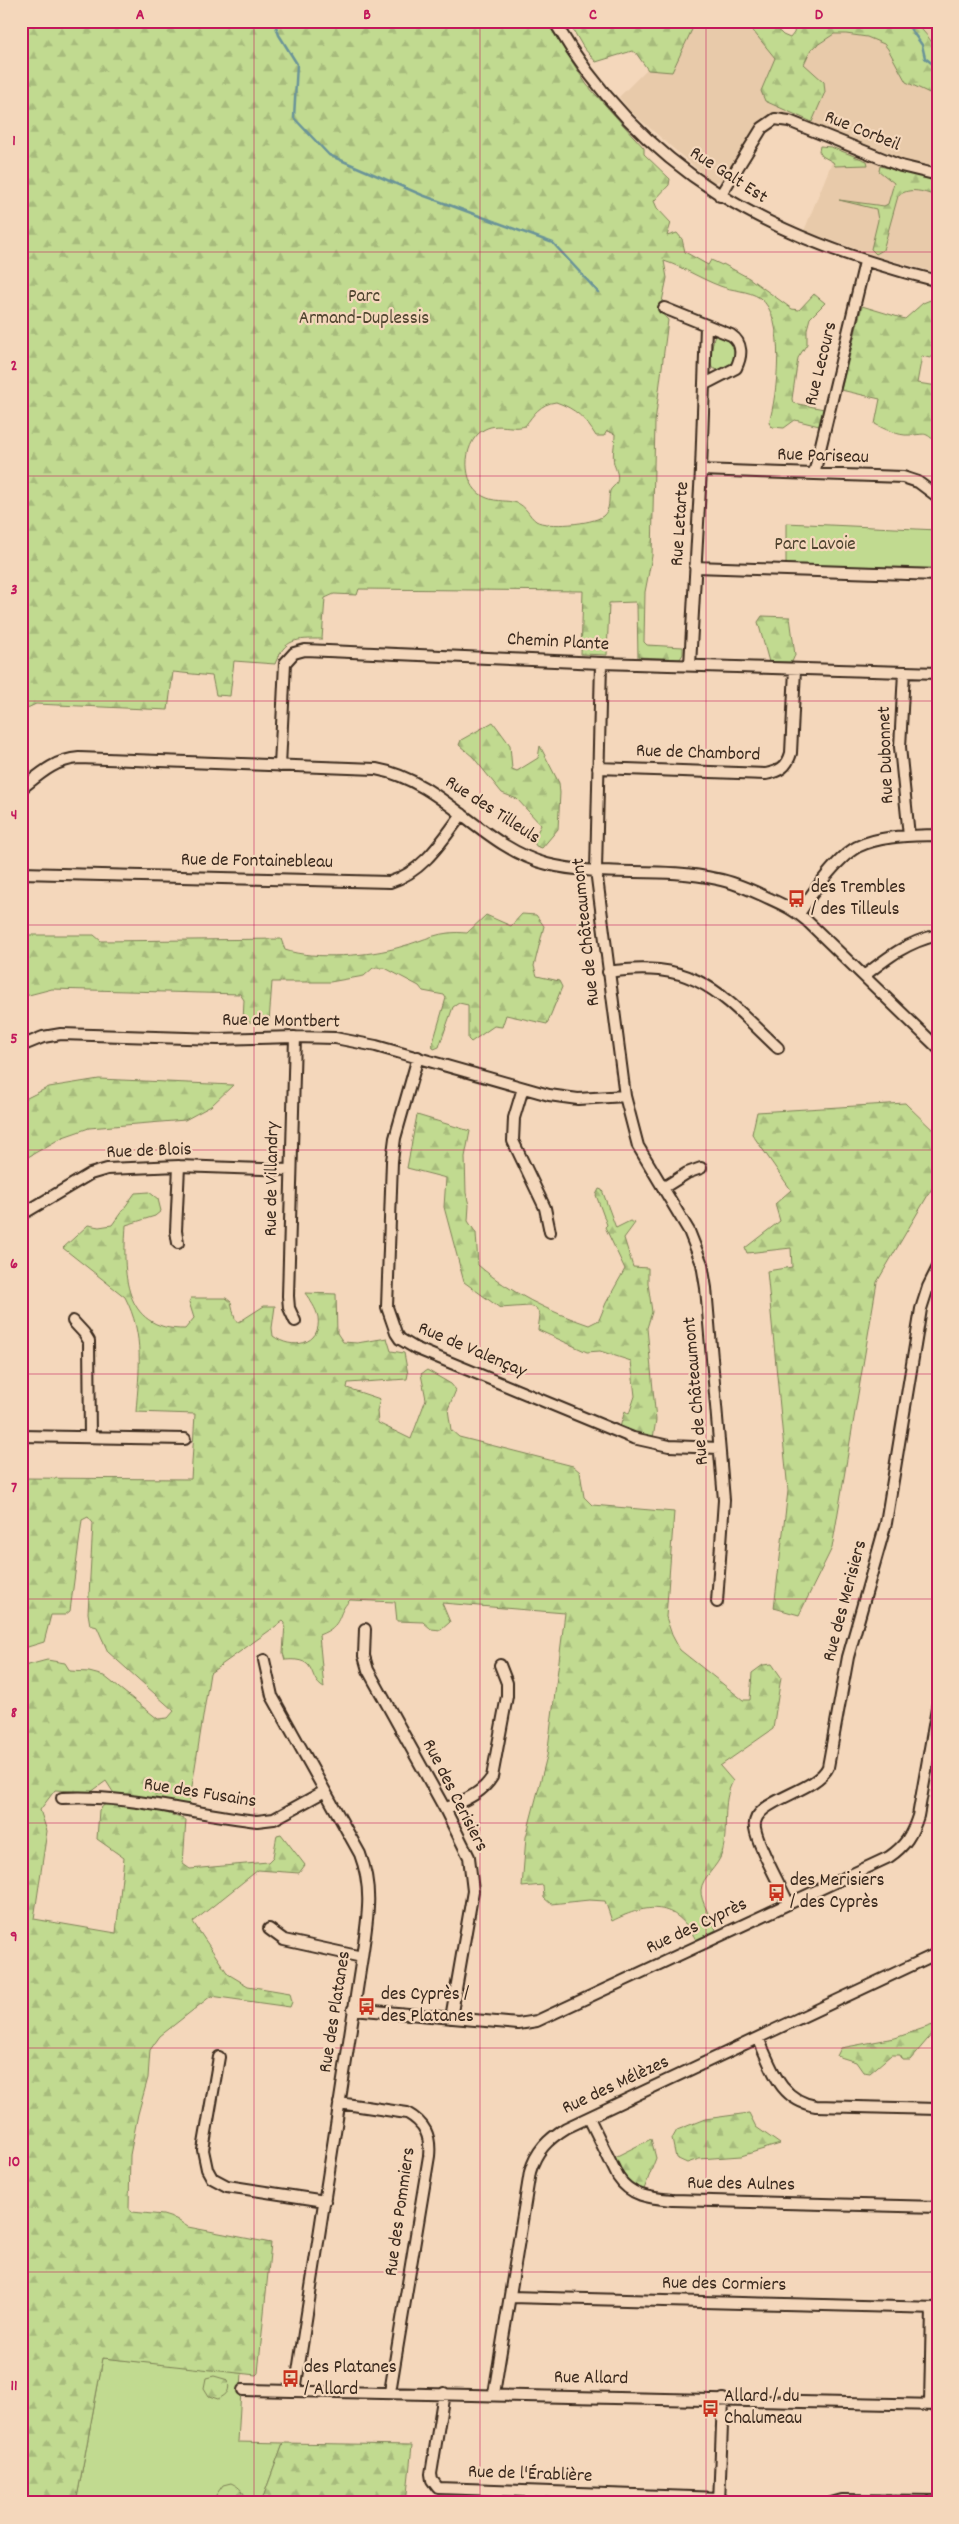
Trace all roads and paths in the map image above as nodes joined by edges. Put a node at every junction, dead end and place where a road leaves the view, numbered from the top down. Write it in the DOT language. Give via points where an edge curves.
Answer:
graph roads {
  1 [pos="554,21"];
  2 [pos="938,175"];
  3 [pos="720,196"];
  4 [pos="865,262"];
  5 [pos="938,281"];
  6 [pos="664,308"];
  7 [pos="706,326"];
  8 [pos="705,384"];
  9 [pos="702,470"];
  10 [pos="814,474"];
  11 [pos="938,497"];
  12 [pos="695,567"];
  13 [pos="938,575"];
  14 [pos="601,663"];
  15 [pos="690,665"];
  16 [pos="795,669"];
  17 [pos="904,672"];
  18 [pos="938,673"];
  19 [pos="280,766"];
  20 [pos="598,768"];
  21 [pos="21,789"];
  22 [pos="462,814"];
  23 [pos="938,835"];
  24 [pos="909,836"];
  25 [pos="596,870"];
  26 [pos="21,873"];
  27 [pos="799,914"];
  28 [pos="938,935"];
  29 [pos="608,972"];
  30 [pos="864,976"];
  31 [pos="295,1036"];
  32 [pos="21,1046"];
  33 [pos="778,1048"];
  34 [pos="938,1048"];
  35 [pos="418,1057"];
  36 [pos="523,1088"];
  37 [pos="625,1096"];
  38 [pos="179,1166"];
  39 [pos="701,1168"];
  40 [pos="290,1170"];
  41 [pos="663,1188"];
  42 [pos="21,1214"];
  43 [pos="550,1232"];
  44 [pos="178,1243"];
  45 [pos="938,1267"];
  46 [pos="73,1321"];
  47 [pos="295,1321"];
  48 [pos="21,1436"];
  49 [pos="90,1437"];
  50 [pos="185,1439"];
  51 [pos="719,1448"];
  52 [pos="717,1602"];
  53 [pos="365,1629"];
  54 [pos="264,1660"];
  55 [pos="500,1665"];
  56 [pos="938,1703"];
  57 [pos="325,1792"];
  58 [pos="62,1798"];
  59 [pos="445,1809"];
  60 [pos="788,1903"];
  61 [pos="269,1929"];
  62 [pos="938,1953"];
  63 [pos="362,1957"];
  64 [pos="353,2009"];
  65 [pos="451,2018"];
  66 [pos="758,2038"];
  67 [pos="219,2057"];
  68 [pos="339,2103"];
  69 [pos="938,2109"];
  70 [pos="589,2118"];
  71 [pos="324,2201"];
  72 [pos="938,2207"];
  73 [pos="510,2297"];
  74 [pos="935,2308"];
  75 [pos="243,2390"];
  76 [pos="295,2390"];
  77 [pos="390,2392"];
  78 [pos="444,2394"];
  79 [pos="494,2394"];
  80 [pos="724,2399"];
  81 [pos="934,2404"];
  82 [pos="720,2500"];
  83 [pos="938,2500"];
  84 [pos="831,2503"];
  1 -- 3 [label="street, Rue Galt Est" via="568,45 626,119 676,164"];
  2 -- 3 [label="street, Rue Corbeil" via="901,166 784,120 775,120 762,128"];
  3 -- 4 [label="street, Rue Galt Est" via="783,230"];
  4 -- 5 [label="street, Rue Galt Est"];
  4 -- 10 [label="street, Rue Lecours"];
  6 -- 7 [label="street"];
  7 -- 8 [label="street, Rue Letarte"];
  7 -- 8 [label="street" via="735,338 741,355 736,368"];
  8 -- 9 [label="street, Rue Letarte"];
  9 -- 10 [label="street, Rue Pariseau"];
  9 -- 12 [label="street, Rue Letarte"];
  10 -- 11 [label="street, Rue Pariseau" via="910,479"];
  12 -- 13 [label="street"];
  12 -- 15 [label="street, Rue Letarte"];
  14 -- 15 [label="street, Chemin Plante"];
  14 -- 19 [label="street, Chemin Plante" via="314,650 294,653 285,663 284,671"];
  14 -- 20 [label="street, Rue de Châteaumont"];
  15 -- 16 [label="street, Chemin Plante"];
  16 -- 17 [label="street, Chemin Plante"];
  16 -- 20 [label="street, Rue de Chambord" via="791,753 789,762 779,771 766,774"];
  17 -- 18 [label="street, Chemin Plante"];
  17 -- 24 [label="street, Rue Dubonnet" via="900,747"];
  19 -- 21 [label="street, Rue des Tilleuls" via="79,758 59,760"];
  19 -- 22 [label="street, Rue des Tilleuls" via="387,771 415,781"];
  20 -- 25 [label="street, Rue de Châteaumont"];
  22 -- 25 [label="street, Rue des Tilleuls" via="530,858 563,867"];
  22 -- 26 [label="street, Rue de Fontainebleau" via="429,856 404,877 390,882"];
  23 -- 24 [label="street"];
  24 -- 27 [label="street" via="858,846 845,855"];
  25 -- 27 [label="street, Rue des Tilleuls" via="667,872 717,878 761,894"];
  25 -- 29 [label="street, Rue de Châteaumont"];
  27 -- 30 [label="street, Rue des Tilleuls"];
  28 -- 30 [label="street" via="908,944"];
  29 -- 33 [label="street" via="662,971 690,976 726,999"];
  29 -- 37 [label="street, Rue de Châteaumont"];
  30 -- 34 [label="street, Rue des Tilleuls"];
  31 -- 32 [label="street, Rue de Montbert" via="218,1039 61,1034"];
  31 -- 35 [label="street, Rue de Montbert" via="343,1039"];
  31 -- 40 [label="street, Rue de Villandry"];
  35 -- 36 [label="street, Rue de Montbert"];
  35 -- 51 [label="street, Rue de Valençay" via="395,1138 392,1161 387,1307 400,1339 634,1438 670,1446"];
  36 -- 37 [label="street, Rue de Montbert" via="578,1099"];
  36 -- 43 [label="street" via="514,1118 513,1141 545,1208"];
  37 -- 41 [label="street, Rue de Châteaumont" via="638,1146"];
  38 -- 40 [label="street, Rue de Blois"];
  38 -- 42 [label="street, Rue de Blois" via="100,1170"];
  38 -- 44 [label="street"];
  39 -- 41 [label="street"];
  40 -- 47 [label="street, Rue de Villandry" via="288,1296"];
  41 -- 51 [label="street, Rue de Châteaumont" via="690,1231 702,1264"];
  45 -- 60 [label="street, Rue des Merisiers" via="922,1309 886,1523 848,1657 828,1767 819,1780 763,1809 755,1820 756,1833"];
  46 -- 49 [label="street" via="84,1333 89,1347"];
  48 -- 49 [label="street"];
  49 -- 50 [label="street"];
  51 -- 52 [label="street, Rue de Châteaumont" via="724,1514"];
  53 -- 59 [label="street, Rue des Cerisiers" via="364,1656 368,1670"];
  54 -- 57 [label="street, Rue des Platanes" via="272,1696"];
  55 -- 59 [label="street" via="507,1683 507,1696 492,1777 480,1791"];
  56 -- 60 [label="street, Rue des Cyprès" via="918,1816 906,1843 889,1857"];
  57 -- 58 [label="street, Rue des Fusains" via="274,1819 257,1821 148,1802"];
  57 -- 63 [label="street, Rue des Platanes" via="367,1872 370,1890"];
  59 -- 65 [label="street, Rue des Cerisiers" via="468,1857 473,1891"];
  60 -- 65 [label="street, Rue des Cyprès" via="546,2018 518,2024"];
  61 -- 63 [label="street" via="284,1940"];
  62 -- 66 [label="street, Rue des Mélèzes"];
  63 -- 64 [label="street, Rue des Platanes"];
  64 -- 65 [label="street, Rue des Cyprès"];
  64 -- 68 [label="street, Rue des Platanes"];
  66 -- 69 [label="street" via="781,2087 800,2104"];
  66 -- 70 [label="street, Rue des Mélèzes"];
  67 -- 71 [label="street" via="203,2150 212,2178 227,2186"];
  68 -- 71 [label="street, Rue des Platanes"];
  68 -- 77 [label="street, Rue des Pommiers" via="407,2113 416,2118 428,2134 429,2156"];
  70 -- 72 [label="street, Rue des Aulnes" via="618,2177 637,2195 673,2200"];
  70 -- 73 [label="street, Rue des Mélèzes" via="551,2137 532,2162"];
  71 -- 76 [label="street, Rue des Platanes"];
  73 -- 74 [label="street, Rue des Cormiers"];
  73 -- 79 [label="street, Rue des Mélèzes"];
  74 -- 81 [label="street"];
  75 -- 76 [label="street, Rue Allard"];
  76 -- 77 [label="street, Rue Allard"];
  77 -- 78 [label="street, Rue Allard"];
  78 -- 79 [label="street, Rue Allard"];
  78 -- 82 [label="street, Rue de l'Érablière" via="431,2474 438,2488"];
  79 -- 80 [label="street, Rue Allard"];
  80 -- 81 [label="street, Rue Allard"];
  80 -- 82 [label="street"];
  83 -- 84 [label="street" via="842,2500"];
}
